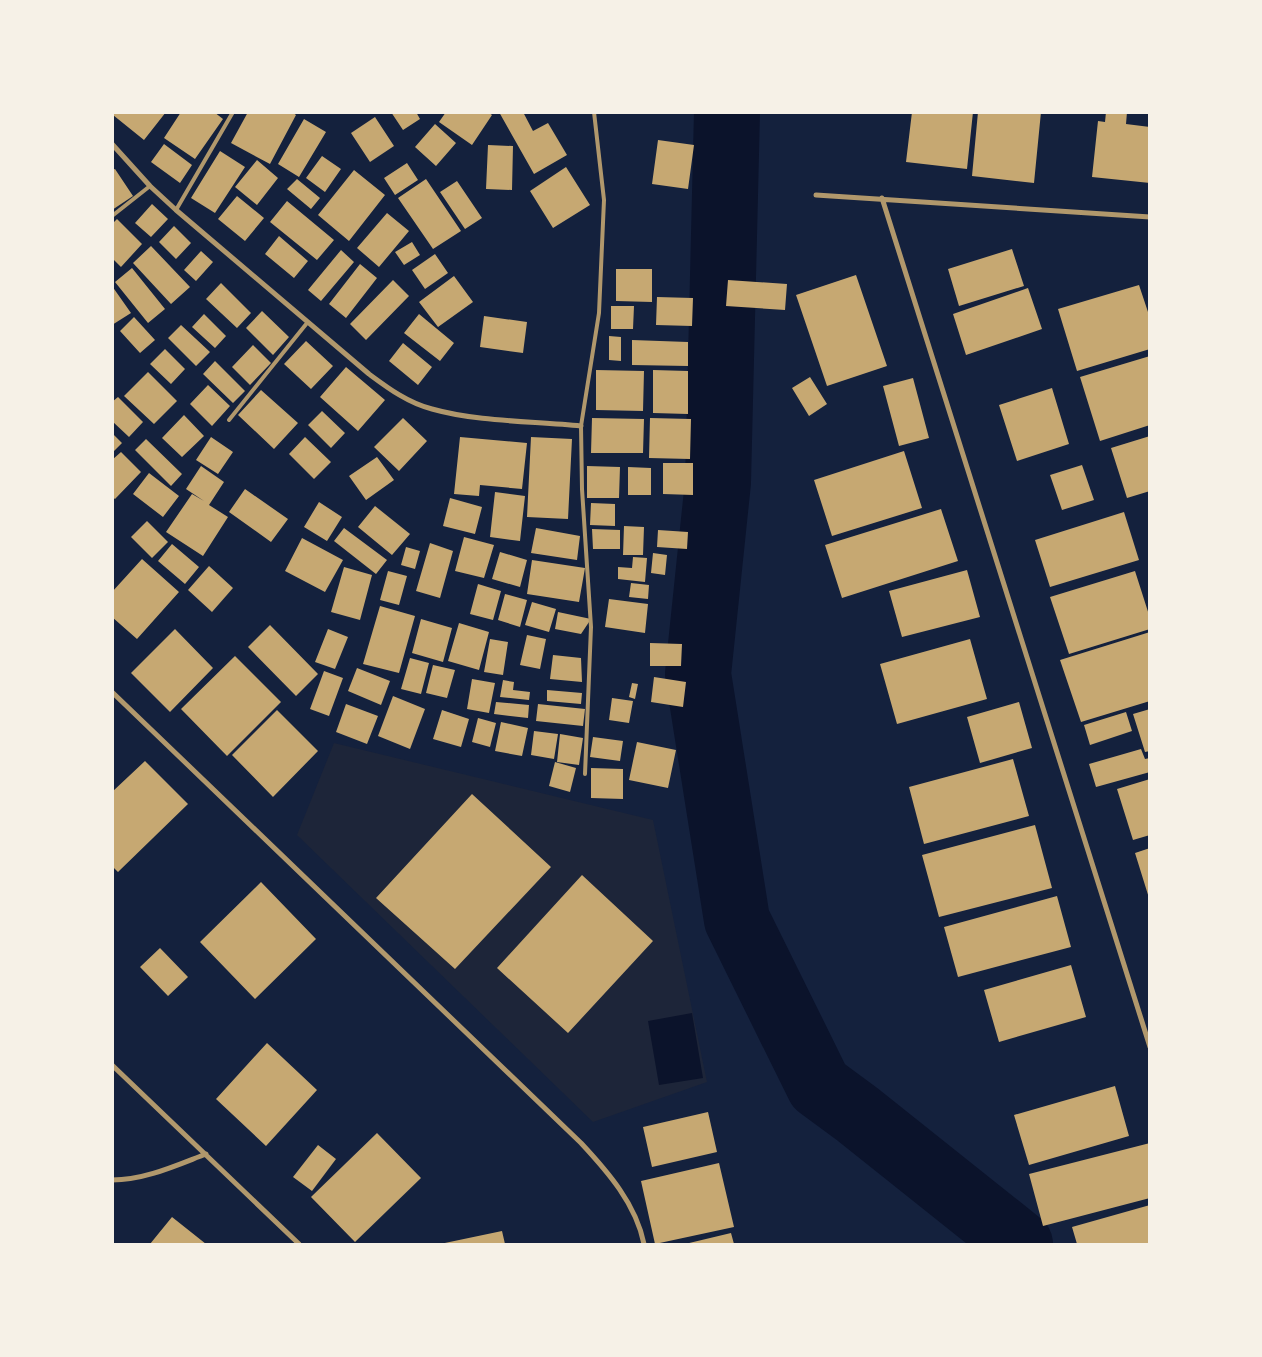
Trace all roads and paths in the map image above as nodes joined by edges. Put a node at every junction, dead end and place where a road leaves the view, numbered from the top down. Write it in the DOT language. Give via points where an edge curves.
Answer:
graph roads {
  1 [pos="233,112"];
  2 [pos="594,112"];
  3 [pos="112,144"];
  4 [pos="150,186"];
  5 [pos="816,195"];
  6 [pos="882,198"];
  7 [pos="176,210"];
  8 [pos="112,216"];
  9 [pos="1150,217"];
  10 [pos="307,323"];
  11 [pos="229,420"];
  12 [pos="581,426"];
  13 [pos="112,692"];
  14 [pos="585,774"];
  15 [pos="1150,1047"];
  16 [pos="112,1065"];
  17 [pos="206,1154"];
  18 [pos="112,1180"];
  19 [pos="299,1244"];
  20 [pos="644,1244"];
  1 -- 7 [label="lane"];
  2 -- 12 [label="lane" via="604,200 599,313"];
  3 -- 4 [label="street"];
  4 -- 7 [label="street"];
  4 -- 8 [label="lane"];
  5 -- 6 [label="street"];
  6 -- 9 [label="street"];
  6 -- 15 [label="street"];
  7 -- 10 [label="street"];
  10 -- 11 [label="lane"];
  10 -- 12 [label="street" via="398,395 431,409"];
  12 -- 14 [label="lane" via="592,627"];
  13 -- 20 [label="street" via="581,1143 610,1174 631,1207"];
  16 -- 17 [label="street"];
  17 -- 18 [label="street" via="161,1171"];
  17 -- 19 [label="street"];
}
